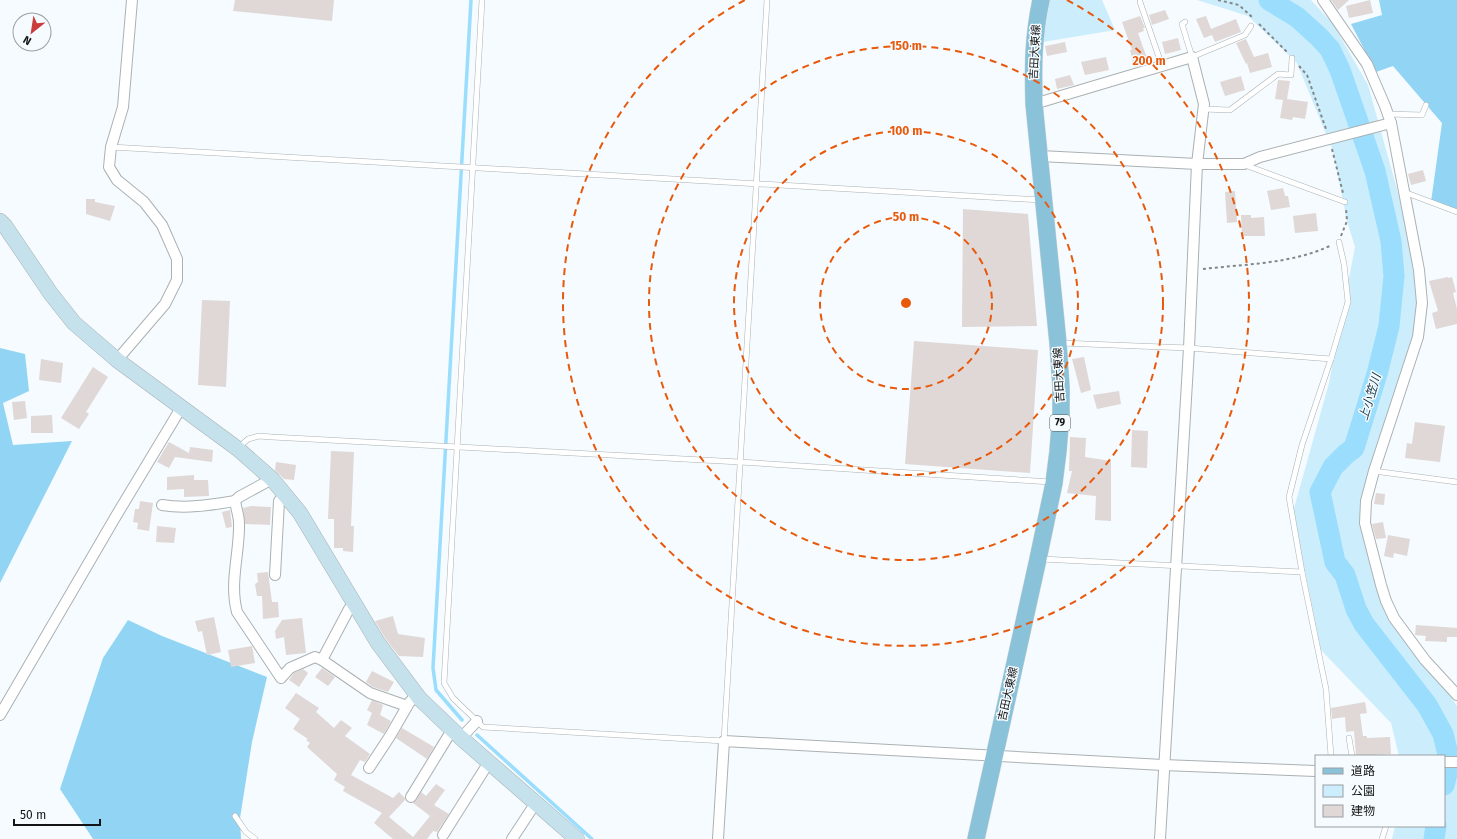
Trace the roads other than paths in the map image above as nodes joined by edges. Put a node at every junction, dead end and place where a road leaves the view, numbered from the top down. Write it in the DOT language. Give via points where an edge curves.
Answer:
graph roads {
  1 [pos="132,0"];
  2 [pos="482,0"];
  3 [pos="767,0"];
  4 [pos="1041,0"];
  5 [pos="1323,0"];
  6 [pos="1140,2"];
  7 [pos="1185,22"];
  8 [pos="1251,26"];
  9 [pos="1192,57"];
  10 [pos="1292,58"];
  11 [pos="1162,66"];
  12 [pos="1034,104"];
  13 [pos="1426,105"];
  14 [pos="1203,109"];
  15 [pos="1390,119"];
  16 [pos="111,147"];
  17 [pos="1040,156"];
  18 [pos="1197,164"];
  19 [pos="1244,164"];
  20 [pos="471,167"];
  21 [pos="757,184"];
  22 [pos="1404,192"];
  23 [pos="1044,200"];
  24 [pos="1345,202"];
  25 [pos="1457,212"];
  26 [pos="0,221"];
  27 [pos="1339,242"];
  28 [pos="1058,343"];
  29 [pos="1188,348"];
  30 [pos="1331,359"];
  31 [pos="117,360"];
  32 [pos="181,408"];
  33 [pos="454,446"];
  34 [pos="238,449"];
  35 [pos="740,462"];
  36 [pos="1374,471"];
  37 [pos="272,479"];
  38 [pos="1457,482"];
  39 [pos="1054,483"];
  40 [pos="286,495"];
  41 [pos="235,501"];
  42 [pos="162,505"];
  43 [pos="1038,559"];
  44 [pos="1175,566"];
  45 [pos="1302,572"];
  46 [pos="275,575"];
  47 [pos="354,604"];
  48 [pos="322,660"];
  49 [pos="1457,694"];
  50 [pos="412,700"];
  51 [pos="0,715"];
  52 [pos="477,721"];
  53 [pos="456,734"];
  54 [pos="1349,738"];
  55 [pos="724,741"];
  56 [pos="994,755"];
  57 [pos="1331,755"];
  58 [pos="1352,755"];
  59 [pos="489,762"];
  60 [pos="1445,762"];
  61 [pos="1457,762"];
  62 [pos="1163,765"];
  63 [pos="369,768"];
  64 [pos="1315,770"];
  65 [pos="411,797"];
  66 [pos="535,804"];
  67 [pos="234,816"];
  68 [pos="1386,827"];
  69 [pos="443,835"];
  70 [pos="256,839"];
  71 [pos="512,839"];
  72 [pos="577,839"];
  73 [pos="718,839"];
  74 [pos="976,839"];
  75 [pos="1160,839"];
  76 [pos="1382,839"];
  1 -- 16 [label="street" via="123,107"];
  2 -- 20 [label="lane"];
  3 -- 21 [label="lane"];
  4 -- 12 [label="main road, 吉田大東線 / 79" via="1033,51"];
  5 -- 15 [label="street" via="1367,64"];
  6 -- 11 [label="lane"];
  7 -- 9 [label="lane" via="1182,24"];
  8 -- 9 [label="lane" via="1245,34"];
  9 -- 11 [label="street"];
  9 -- 14 [label="street" via="1204,104"];
  10 -- 14 [label="lane" via="1291,75 1278,74 1230,110"];
  11 -- 12 [label="street"];
  12 -- 17 [label="main road, 吉田大東線 / 79"];
  13 -- 15 [label="lane" via="1422,115"];
  14 -- 18 [label="street"];
  15 -- 19 [label="street" via="1380,126 1260,157"];
  15 -- 22 [label="street"];
  16 -- 20 [label="lane"];
  16 -- 31 [label="street" via="109,167 117,180 144,202 162,225 177,259 177,280 165,304"];
  17 -- 18 [label="street"];
  17 -- 23 [label="main road, 吉田大東線 / 79"];
  18 -- 19 [label="street"];
  18 -- 29 [label="street"];
  19 -- 24 [label="lane"];
  20 -- 21 [label="lane"];
  20 -- 33 [label="lane"];
  21 -- 23 [label="lane"];
  21 -- 35 [label="lane"];
  22 -- 25 [label="lane"];
  22 -- 36 [label="street" via="1419,270 1422,303 1418,337"];
  23 -- 28 [label="main road, 吉田大東線 / 79"];
  26 -- 31 [label="street" via="74,323"];
  27 -- 30 [label="lane" via="1348,302"];
  28 -- 29 [label="lane"];
  28 -- 39 [label="main road, 吉田大東線 / 79" via="1061,414"];
  29 -- 30 [label="lane"];
  29 -- 44 [label="street"];
  30 -- 45 [label="lane" via="1302,445 1289,497"];
  31 -- 32 [label="street"];
  32 -- 34 [label="street"];
  32 -- 51 [label="street"];
  33 -- 34 [label="lane" via="259,436 248,439"];
  33 -- 35 [label="lane"];
  33 -- 52 [label="lane" via="444,683 453,698"];
  34 -- 37 [label="street"];
  35 -- 39 [label="lane"];
  35 -- 55 [label="lane"];
  36 -- 38 [label="lane"];
  36 -- 49 [label="street" via="1366,501 1365,523 1386,601 1394,618 1425,660"];
  37 -- 40 [label="street"];
  37 -- 41 [label="street"];
  39 -- 43 [label="main road, 吉田大東線 / 79"];
  40 -- 46 [label="street" via="279,500"];
  40 -- 47 [label="street" via="300,513"];
  41 -- 42 [label="street" via="179,508"];
  41 -- 48 [label="street" via="239,522 234,580 237,612 281,678 290,668 315,657"];
  43 -- 44 [label="lane"];
  43 -- 56 [label="main road, 吉田大東線 / 79"];
  44 -- 45 [label="lane"];
  44 -- 62 [label="street"];
  45 -- 57 [label="lane" via="1326,689"];
  47 -- 48 [label="street" via="348,609"];
  47 -- 50 [label="street"];
  48 -- 50 [label="street" via="370,693"];
  50 -- 53 [label="street"];
  50 -- 63 [label="street"];
  52 -- 53 [label="street"];
  52 -- 55 [label="lane" via="483,727"];
  53 -- 59 [label="street"];
  53 -- 65 [label="street"];
  54 -- 58 [label="lane"];
  55 -- 56 [label="street"];
  55 -- 73 [label="street"];
  56 -- 62 [label="street"];
  56 -- 74 [label="main road, 吉田大東線 / 79"];
  59 -- 66 [label="street"];
  59 -- 69 [label="street"];
  60 -- 61 [label="street"];
  62 -- 64 [label="street"];
  62 -- 75 [label="street"];
  66 -- 71 [label="street"];
  66 -- 72 [label="street"];
  67 -- 70 [label="lane" via="246,832"];
  68 -- 76 [label="lane"];
}
